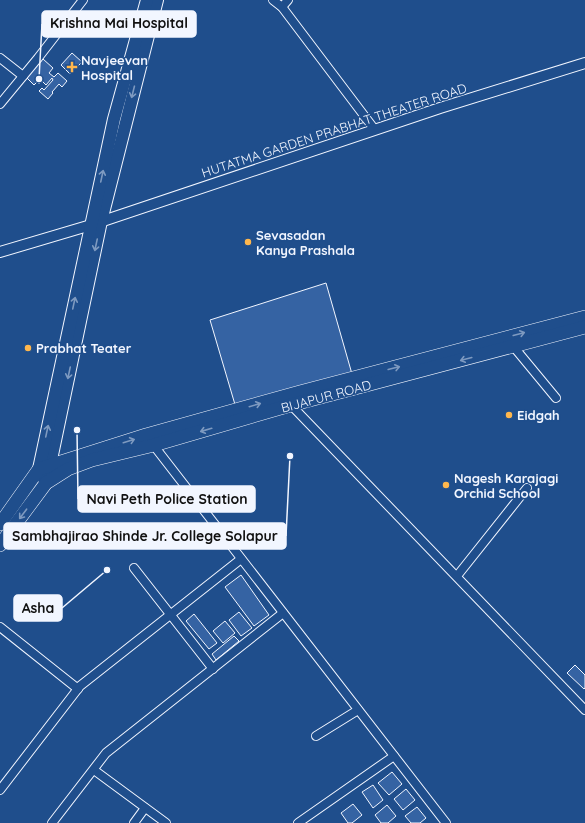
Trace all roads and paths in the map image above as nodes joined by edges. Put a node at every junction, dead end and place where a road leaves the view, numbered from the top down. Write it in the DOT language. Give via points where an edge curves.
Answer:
graph roads {
  1 [pos="83,0"];
  2 [pos="147,0"];
  3 [pos="157,0"];
  4 [pos="273,0"];
  5 [pos="288,0"];
  6 [pos="282,7"];
  7 [pos="0,58"];
  8 [pos="585,63"];
  9 [pos="23,76"];
  10 [pos="0,104"];
  11 [pos="375,130"];
  12 [pos="96,223"];
  13 [pos="0,252"];
  14 [pos="585,317"];
  15 [pos="585,327"];
  16 [pos="513,346"];
  17 [pos="556,398"];
  18 [pos="290,400"];
  19 [pos="150,440"];
  20 [pos="44,467"];
  21 [pos="46,483"];
  22 [pos="527,488"];
  23 [pos="0,523"];
  24 [pos="0,545"];
  25 [pos="242,559"];
  26 [pos="134,568"];
  27 [pos="457,576"];
  28 [pos="283,613"];
  29 [pos="171,614"];
  30 [pos="0,627"];
  31 [pos="213,669"];
  32 [pos="78,689"];
  33 [pos="358,710"];
  34 [pos="585,710"];
  35 [pos="316,736"];
  36 [pos="394,756"];
  37 [pos="94,770"];
  38 [pos="0,790"];
  39 [pos="145,808"];
  40 [pos="52,823"];
  41 [pos="134,823"];
  42 [pos="166,823"];
  43 [pos="298,823"];
  44 [pos="446,823"];
  1 -- 9 [label="street"];
  12 -- 2 [label="main road, one-way" via="114,119"];
  3 -- 12 [label="main road, one-way"];
  4 -- 6 [label="street"];
  5 -- 6 [label="street"];
  6 -- 11 [label="street"];
  7 -- 9 [label="street"];
  8 -- 11 [label="street, HUTATMA GARDEN PRABHAT THEATER ROAD"];
  9 -- 10 [label="street"];
  11 -- 12 [label="street, HUTATMA GARDEN PRABHAT THEATER ROAD"];
  12 -- 13 [label="street, HUTATMA GARDEN PRABHAT THEATER ROAD"];
  12 -- 20 [label="main road"];
  18 -- 14 [label="main road, one-way"];
  15 -- 16 [label="main road, BIJAPUR ROAD"];
  16 -- 17 [label="street"];
  16 -- 18 [label="main road, BIJAPUR ROAD, one-way"];
  18 -- 19 [label="main road, BIJAPUR ROAD"];
  18 -- 27 [label="street"];
  20 -- 19 [label="main road, one-way"];
  19 -- 21 [label="main road, BIJAPUR ROAD" via="68,469"];
  19 -- 25 [label="street"];
  20 -- 21 [label="main road"];
  20 -- 23 [label="main road"];
  21 -- 24 [label="main road, one-way"];
  22 -- 27 [label="street"];
  25 -- 28 [label="street"];
  25 -- 29 [label="street"];
  26 -- 29 [label="street"];
  27 -- 34 [label="street"];
  28 -- 31 [label="street"];
  28 -- 33 [label="street"];
  29 -- 31 [label="street"];
  29 -- 32 [label="street"];
  30 -- 32 [label="street"];
  31 -- 37 [label="street" via="106,753"];
  32 -- 38 [label="street"];
  33 -- 35 [label="street"];
  33 -- 36 [label="street"];
  36 -- 43 [label="street"];
  36 -- 44 [label="street"];
  37 -- 39 [label="street"];
  37 -- 40 [label="street"];
  39 -- 41 [label="street"];
  39 -- 42 [label="street"];
}
